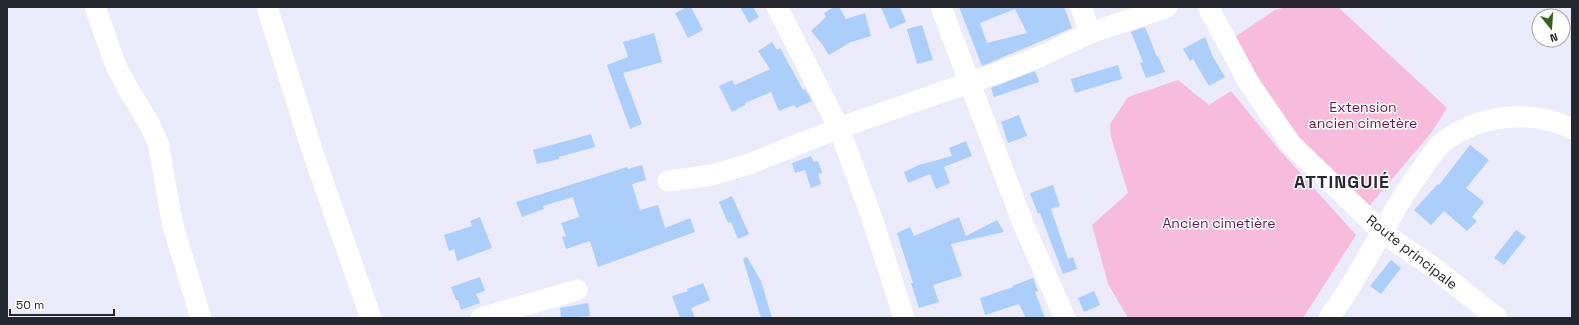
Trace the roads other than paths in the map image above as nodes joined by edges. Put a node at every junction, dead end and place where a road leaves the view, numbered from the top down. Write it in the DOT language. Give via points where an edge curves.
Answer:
graph roads {
  1 [pos="95,7"];
  2 [pos="267,7"];
  3 [pos="777,7"];
  4 [pos="941,7"];
  5 [pos="1081,7"];
  6 [pos="1167,7"];
  7 [pos="1208,7"];
  8 [pos="1090,34"];
  9 [pos="969,82"];
  10 [pos="839,128"];
  11 [pos="1572,129"];
  12 [pos="668,180"];
  13 [pos="1382,232"];
  14 [pos="577,290"];
  15 [pos="201,318"];
  16 [pos="371,318"];
  17 [pos="480,318"];
  18 [pos="904,318"];
  19 [pos="1065,318"];
  20 [pos="1329,318"];
  21 [pos="1497,318"];
  1 -- 15 [label="street" via="116,66 158,143 173,226"];
  2 -- 16 [label="street" via="313,153"];
  3 -- 10 [label="street"];
  4 -- 9 [label="street"];
  5 -- 8 [label="street"];
  6 -- 8 [label="street"];
  7 -- 13 [label="street, Route principale" via="1249,83 1291,144"];
  8 -- 9 [label="street" via="1039,57"];
  9 -- 10 [label="street"];
  9 -- 19 [label="street" via="1024,226"];
  10 -- 12 [label="street" via="750,164 712,175"];
  10 -- 18 [label="street" via="873,221"];
  11 -- 13 [label="street" via="1538,118 1509,117 1484,121 1461,131 1442,143 1413,181"];
  13 -- 20 [label="street"];
  13 -- 21 [label="street, Route principale" via="1434,268"];
  14 -- 17 [label="street"];
}
